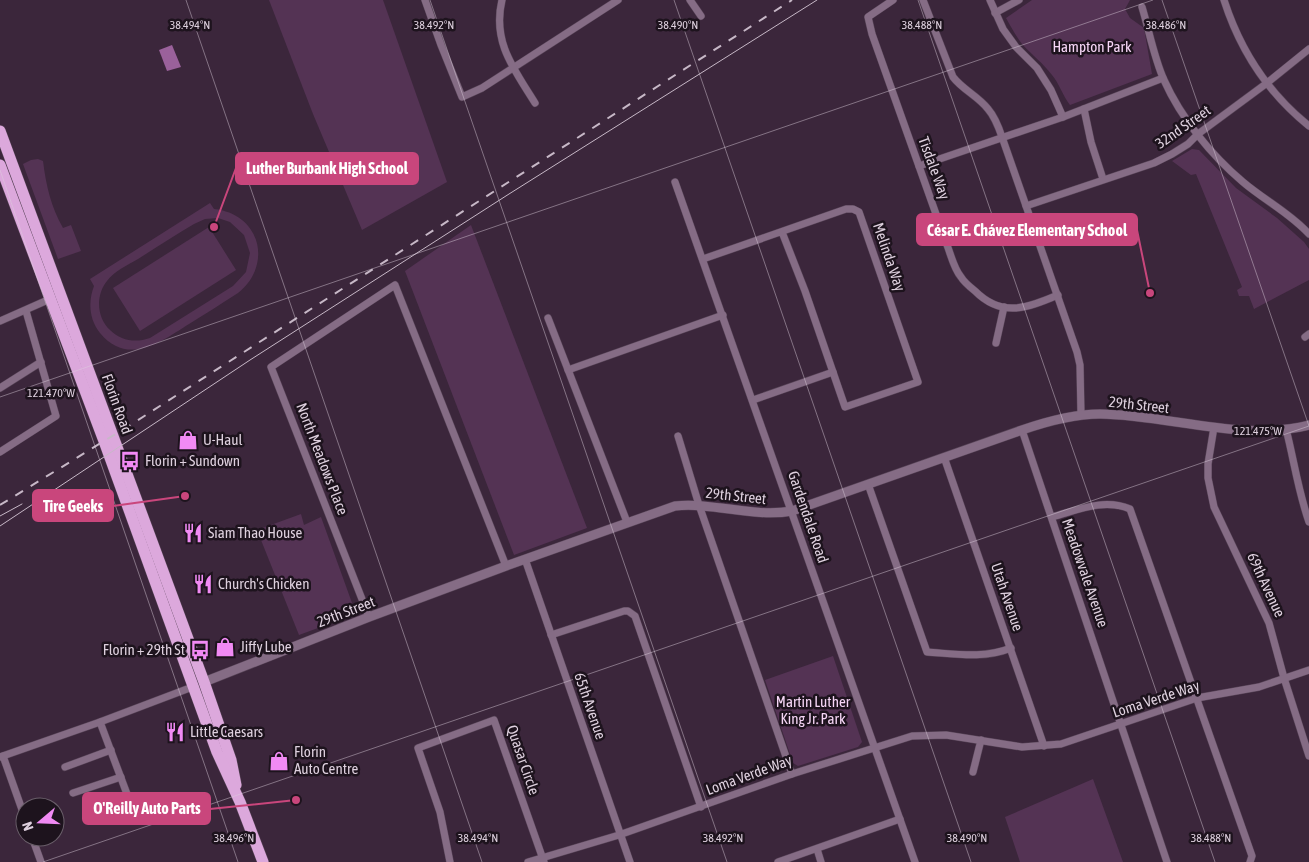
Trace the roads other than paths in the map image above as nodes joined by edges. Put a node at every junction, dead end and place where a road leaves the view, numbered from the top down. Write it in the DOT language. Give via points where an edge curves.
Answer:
graph roads {
  1 [pos="425,0"];
  2 [pos="502,0"];
  3 [pos="618,0"];
  4 [pos="690,0"];
  5 [pos="894,0"];
  6 [pos="923,0"];
  7 [pos="990,0"];
  8 [pos="1019,0"];
  9 [pos="1224,0"];
  10 [pos="1142,6"];
  11 [pos="995,13"];
  12 [pos="701,16"];
  13 [pos="1309,49"];
  14 [pos="512,67"];
  15 [pos="1163,78"];
  16 [pos="1267,83"];
  17 [pos="535,103"];
  18 [pos="1084,110"];
  19 [pos="1063,118"];
  20 [pos="1309,126"];
  21 [pos="0,131"];
  22 [pos="1198,134"];
  23 [pos="1002,138"];
  24 [pos="12,161"];
  25 [pos="0,165"];
  26 [pos="919,166"];
  27 [pos="1104,179"];
  28 [pos="675,182"];
  29 [pos="1026,206"];
  30 [pos="782,232"];
  31 [pos="1309,234"];
  32 [pos="703,259"];
  33 [pos="1058,295"];
  34 [pos="50,299"];
  35 [pos="1004,307"];
  36 [pos="66,308"];
  37 [pos="26,311"];
  38 [pos="723,315"];
  39 [pos="548,318"];
  40 [pos="0,321"];
  41 [pos="996,343"];
  42 [pos="41,362"];
  43 [pos="568,370"];
  44 [pos="833,372"];
  45 [pos="0,388"];
  46 [pos="752,400"];
  47 [pos="1081,416"];
  48 [pos="1309,425"];
  49 [pos="1214,427"];
  50 [pos="1286,429"];
  51 [pos="1022,430"];
  52 [pos="678,436"];
  53 [pos="0,452"];
  54 [pos="944,457"];
  55 [pos="868,484"];
  56 [pos="699,505"];
  57 [pos="792,511"];
  58 [pos="1052,517"];
  59 [pos="627,522"];
  60 [pos="1309,522"];
  61 [pos="525,559"];
  62 [pos="506,566"];
  63 [pos="369,617"];
  64 [pos="551,635"];
  65 [pos="1011,648"];
  66 [pos="1309,670"];
  67 [pos="1284,678"];
  68 [pos="199,684"];
  69 [pos="1197,698"];
  70 [pos="100,722"];
  71 [pos="1122,724"];
  72 [pos="981,740"];
  73 [pos="1044,746"];
  74 [pos="874,747"];
  75 [pos="111,750"];
  76 [pos="2,756"];
  77 [pos="1309,756"];
  78 [pos="65,767"];
  79 [pos="973,772"];
  80 [pos="792,774"];
  81 [pos="121,777"];
  82 [pos="74,793"];
  83 [pos="127,794"];
  84 [pos="17,797"];
  85 [pos="700,807"];
  86 [pos="900,820"];
  87 [pos="619,835"];
  88 [pos="35,847"];
  89 [pos="817,849"];
  90 [pos="543,860"];
  91 [pos="40,862"];
  92 [pos="263,862"];
  93 [pos="450,862"];
  94 [pos="528,862"];
  95 [pos="630,862"];
  96 [pos="778,862"];
  97 [pos="821,862"];
  98 [pos="914,862"];
  99 [pos="1167,862"];
  100 [pos="1250,862"];
  1 -- 14 [label="street" via="462,98"];
  2 -- 14 [label="street" via="499,28"];
  3 -- 14 [label="street"];
  4 -- 12 [label="street"];
  5 -- 26 [label="street, Tisdale Way" via="868,16"];
  6 -- 23 [label="street" via="953,77 989,109"];
  7 -- 11 [label="street"];
  8 -- 11 [label="street"];
  9 -- 16 [label="street" via="1243,46"];
  10 -- 15 [label="street"];
  11 -- 19 [label="street" via="1016,47 1037,68 1052,90"];
  13 -- 16 [label="street, 32nd Street"];
  14 -- 17 [label="street"];
  15 -- 18 [label="street"];
  15 -- 22 [label="street" via="1177,106"];
  16 -- 20 [label="street" via="1278,98"];
  16 -- 22 [label="street, 32nd Street"];
  18 -- 19 [label="street"];
  18 -- 27 [label="street"];
  19 -- 23 [label="street"];
  21 -- 24 [label="main road, Florin Road"];
  22 -- 27 [label="street, 32nd Street" via="1188,144 1154,163"];
  22 -- 31 [label="street" via="1227,168"];
  23 -- 26 [label="street"];
  23 -- 29 [label="street"];
  24 -- 25 [label="street"];
  24 -- 36 [label="main road, Florin Road"];
  25 -- 34 [label="main road, Florin Road"];
  26 -- 35 [label="street, Tisdale Way" via="960,277 983,298"];
  27 -- 29 [label="street, 32nd Street"];
  28 -- 32 [label="street, Gardendale Road"];
  29 -- 33 [label="street"];
  30 -- 32 [label="street, Melinda Way"];
  30 -- 44 [label="street"];
  30 -- 44 [label="street, Melinda Way" via="846,209 859,212 918,382 845,407"];
  32 -- 38 [label="street, Gardendale Road"];
  33 -- 35 [label="street, Tisdale Way" via="1031,306"];
  33 -- 47 [label="street" via="1080,365"];
  34 -- 36 [label="main road"];
  34 -- 37 [label="street"];
  34 -- 68 [label="main road, Florin Road"];
  35 -- 41 [label="street"];
  36 -- 68 [label="main road, Florin Road"];
  37 -- 40 [label="street"];
  37 -- 42 [label="street"];
  38 -- 43 [label="street"];
  38 -- 46 [label="street, Gardendale Road"];
  39 -- 43 [label="street"];
  42 -- 45 [label="street"];
  42 -- 53 [label="street" via="56,416"];
  43 -- 59 [label="street"];
  44 -- 46 [label="street"];
  46 -- 57 [label="street, Gardendale Road"];
  47 -- 49 [label="street, 29th Street" via="1115,415"];
  47 -- 51 [label="street, 29th Street" via="1059,418"];
  48 -- 50 [label="street, 29th Street"];
  49 -- 50 [label="street, 29th Street"];
  49 -- 67 [label="street, 69th Avenue" via="1208,478 1214,507 1269,623"];
  50 -- 60 [label="street"];
  51 -- 54 [label="street, 29th Street"];
  51 -- 58 [label="street, Meadowvale Avenue"];
  52 -- 56 [label="street"];
  54 -- 55 [label="street, 29th Street"];
  54 -- 65 [label="street, Utah Avenue"];
  55 -- 57 [label="street, 29th Street"];
  55 -- 65 [label="street" via="927,652 980,656"];
  56 -- 57 [label="street, 29th Street" via="765,514"];
  56 -- 59 [label="street, 29th Street" via="675,506"];
  56 -- 80 [label="street"];
  57 -- 74 [label="street, Gardendale Road"];
  58 -- 69 [label="street" via="1094,506 1119,504 1130,509"];
  58 -- 71 [label="street, Meadowvale Avenue"];
  59 -- 61 [label="street, 29th Street"];
  61 -- 62 [label="street, 29th Street"];
  61 -- 64 [label="street, 65th Avenue"];
  62 -- 63 [label="street, 29th Street"];
  62 -- 63 [label="street, North Meadows Place" via="395,285 271,367"];
  63 -- 68 [label="street, 29th Street"];
  64 -- 85 [label="street" via="624,610 634,616"];
  64 -- 87 [label="street, 65th Avenue"];
  65 -- 73 [label="street, Utah Avenue"];
  66 -- 67 [label="street, Loma Verde Way"];
  67 -- 69 [label="street, Loma Verde Way"];
  67 -- 77 [label="street, 69th Avenue"];
  68 -- 70 [label="street"];
  68 -- 92 [label="main road, Florin Road" via="231,760 240,802"];
  69 -- 71 [label="street, Loma Verde Way"];
  69 -- 100 [label="street" via="1252,856"];
  70 -- 75 [label="street"];
  70 -- 76 [label="street"];
  71 -- 73 [label="street, Loma Verde Way" via="1077,740"];
  71 -- 99 [label="street, Meadowvale Avenue"];
  72 -- 73 [label="street, Loma Verde Way" via="1009,746"];
  72 -- 74 [label="street, Loma Verde Way" via="930,734"];
  72 -- 79 [label="street"];
  74 -- 80 [label="street, Loma Verde Way"];
  74 -- 86 [label="street, Gardendale Road"];
  75 -- 78 [label="street"];
  75 -- 81 [label="street"];
  76 -- 84 [label="street"];
  80 -- 85 [label="street, Loma Verde Way"];
  81 -- 82 [label="street"];
  81 -- 83 [label="street"];
  85 -- 87 [label="street, Loma Verde Way"];
  86 -- 89 [label="street"];
  86 -- 98 [label="street, Gardendale Road"];
  87 -- 90 [label="street, Loma Verde Way"];
  87 -- 95 [label="street, 65th Avenue"];
  88 -- 91 [label="street"];
  89 -- 96 [label="street"];
  89 -- 97 [label="street"];
  90 -- 93 [label="street, Quasar Circle" via="494,720 418,748 440,812"];
  90 -- 94 [label="street, Loma Verde Way"];
}
